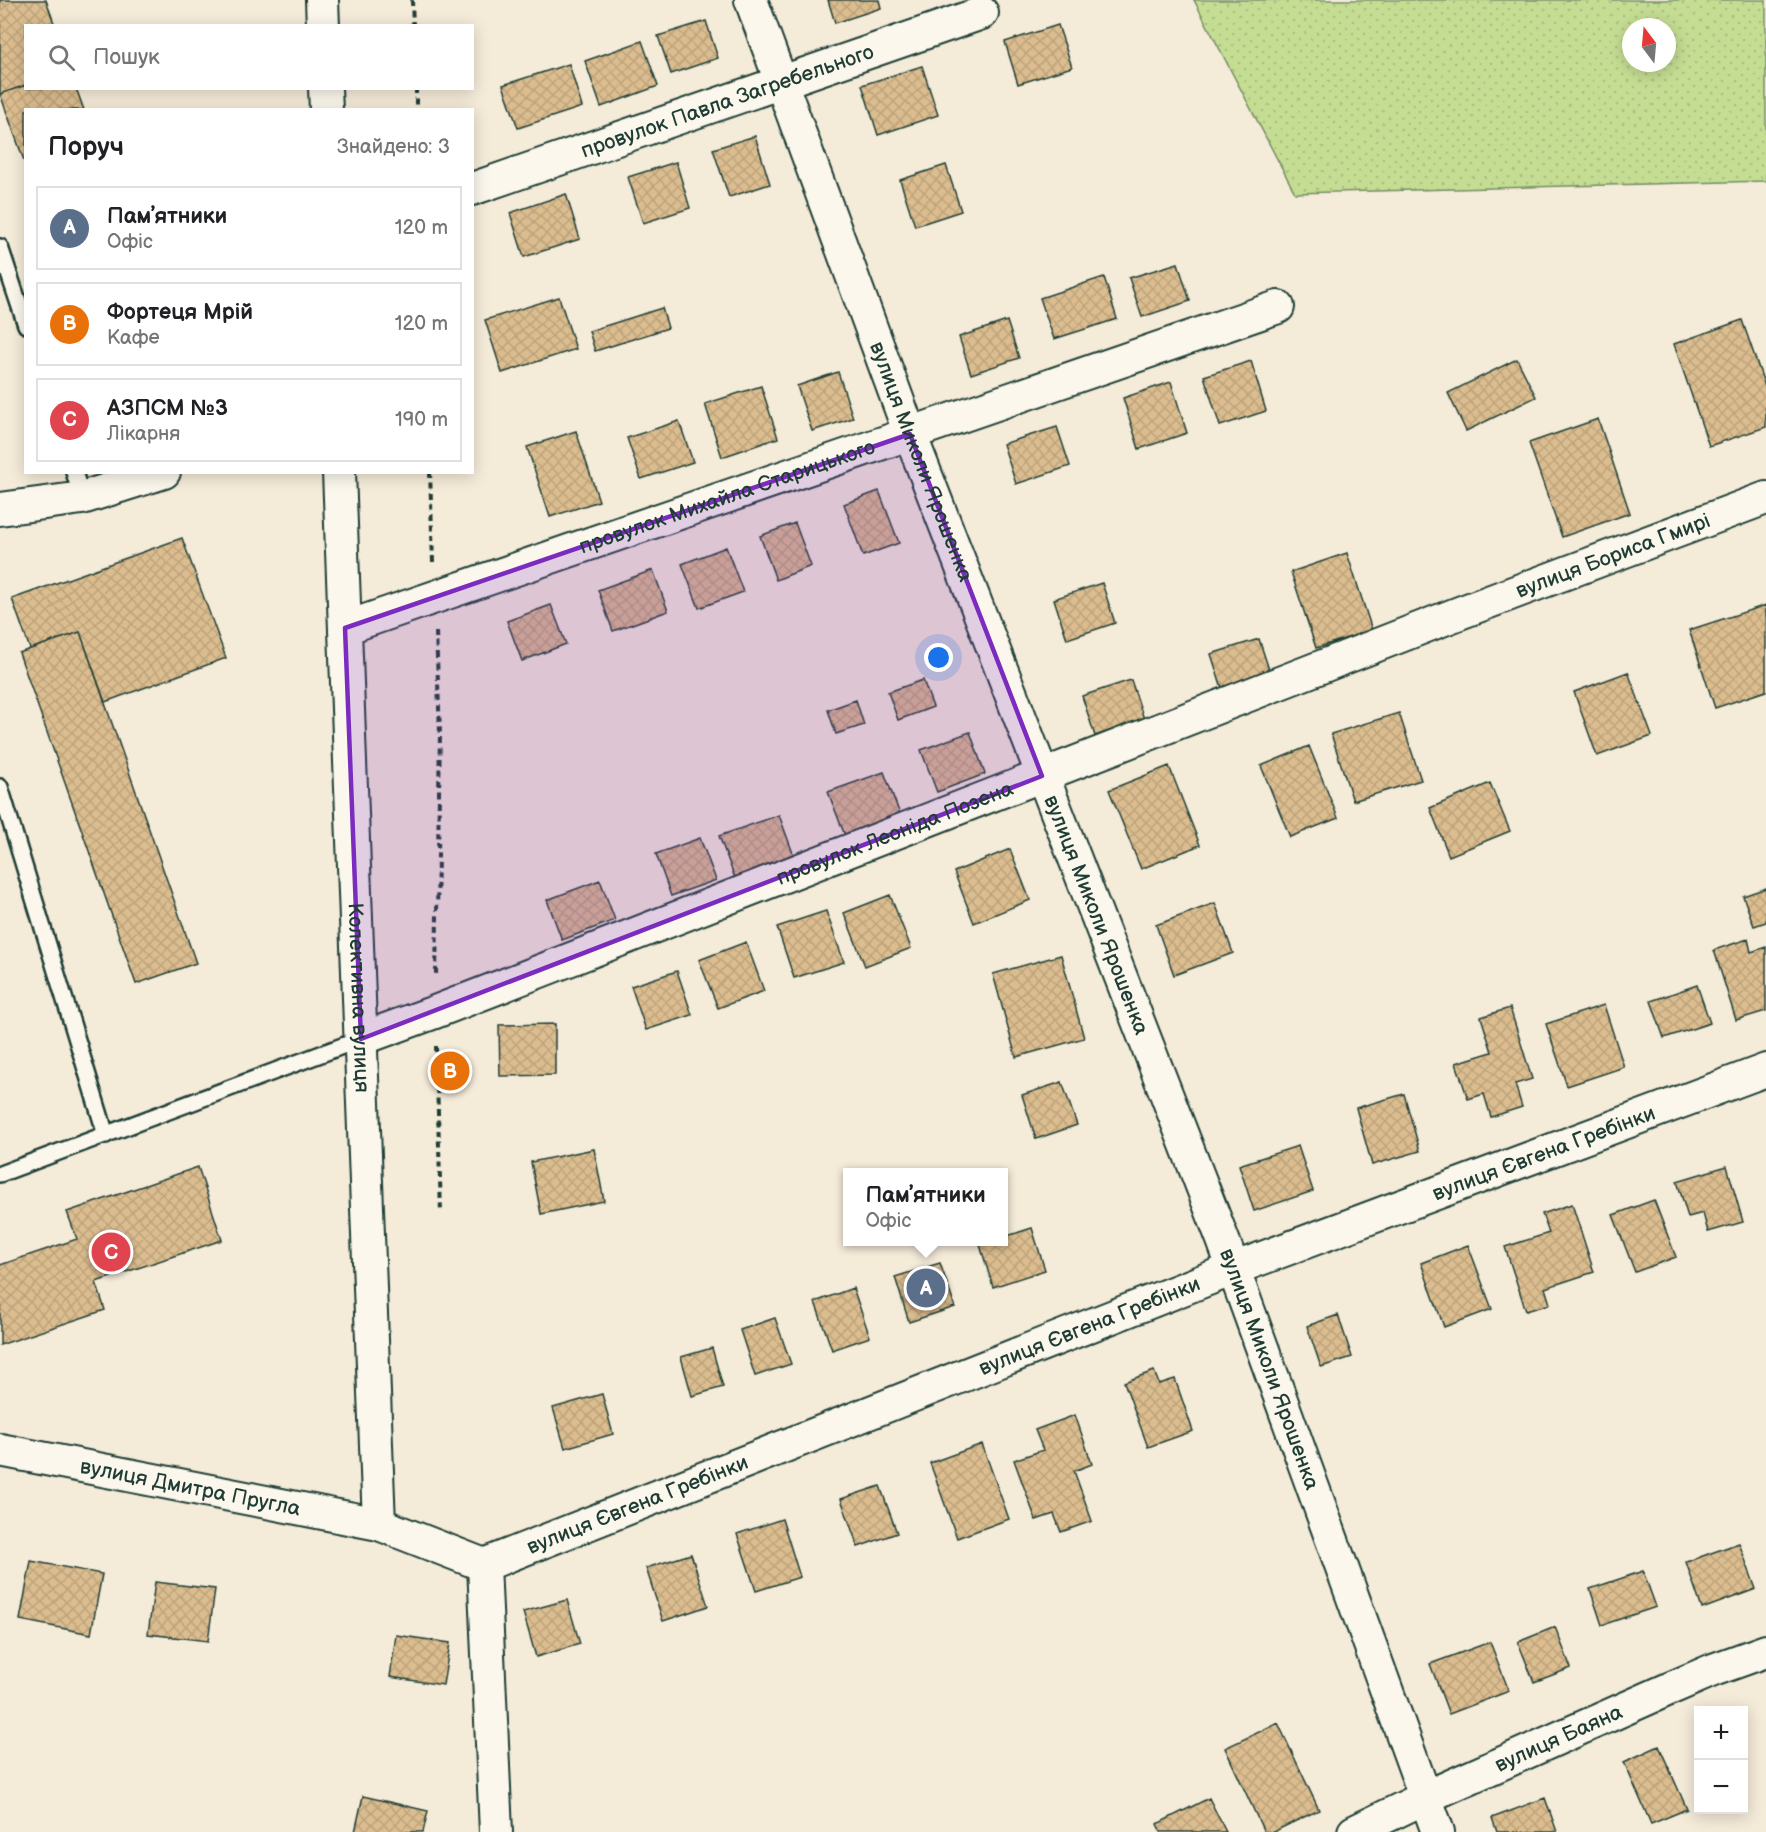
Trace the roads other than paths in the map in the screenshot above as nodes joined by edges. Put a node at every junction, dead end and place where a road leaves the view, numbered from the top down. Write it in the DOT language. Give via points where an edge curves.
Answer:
graph roads {
  1 [pos="322,0"];
  2 [pos="751,0"];
  3 [pos="982,13"];
  4 [pos="323,24"];
  5 [pos="781,83"];
  6 [pos="325,90"];
  7 [pos="326,108"];
  8 [pos="474,188"];
  9 [pos="0,247"];
  10 [pos="1278,307"];
  11 [pos="24,319"];
  12 [pos="910,434"];
  13 [pos="151,474"];
  14 [pos="339,474"];
  15 [pos="78,485"];
  16 [pos="1766,498"];
  17 [pos="0,509"];
  18 [pos="1462,612"];
  19 [pos="345,628"];
  20 [pos="1042,776"];
  21 [pos="0,787"];
  22 [pos="361,1039"];
  23 [pos="1766,1070"];
  24 [pos="106,1135"];
  25 [pos="0,1174"];
  26 [pos="1233,1269"];
  27 [pos="0,1450"];
  28 [pos="379,1524"];
  29 [pos="484,1565"];
  30 [pos="1766,1651"];
  31 [pos="1426,1797"];
  32 [pos="496,1832"];
  33 [pos="1354,1832"];
  34 [pos="1438,1832"];
  1 -- 4 [label="street"];
  2 -- 5 [label="street, вулиця Миколи Ярошенка"];
  3 -- 5 [label="street, провулок Павла Загребельного"];
  5 -- 8 [label="street, провулок Павла Загребельного"];
  5 -- 12 [label="street, вулиця Миколи Ярошенка"];
  6 -- 7 [label="street"];
  9 -- 11 [label="lane"];
  10 -- 12 [label="street, провулок Михайла Старицького"];
  12 -- 19 [label="street, провулок Михайла Старицького"];
  12 -- 20 [label="street, вулиця Миколи Ярошенка"];
  13 -- 15 [label="street"];
  14 -- 19 [label="street, Колективна вулиця"];
  15 -- 17 [label="street"];
  16 -- 18 [label="street, вулиця Бориса Гмирі"];
  18 -- 20 [label="street, провулок Леоніда Позена"];
  19 -- 22 [label="street, Колективна вулиця"];
  20 -- 22 [label="street, провулок Леоніда Позена"];
  20 -- 26 [label="street, вулиця Миколи Ярошенка"];
  21 -- 24 [label="lane"];
  22 -- 24 [label="lane"];
  22 -- 28 [label="street, Колективна вулиця"];
  23 -- 26 [label="street, вулиця Євгена Гребінки"];
  24 -- 25 [label="lane"];
  26 -- 29 [label="street, вулиця Євгена Гребінки"];
  26 -- 31 [label="street, вулиця Миколи Ярошенка"];
  27 -- 28 [label="street, вулиця Дмитра Пругла"];
  28 -- 29 [label="street, вулиця Дмитра Пругла"];
  29 -- 32 [label="street"];
  30 -- 31 [label="street, вулиця Баяна" via="1713,1670"];
  31 -- 33 [label="street, вулиця Баяна"];
  31 -- 34 [label="street, вулиця Миколи Ярошенка"];
}
